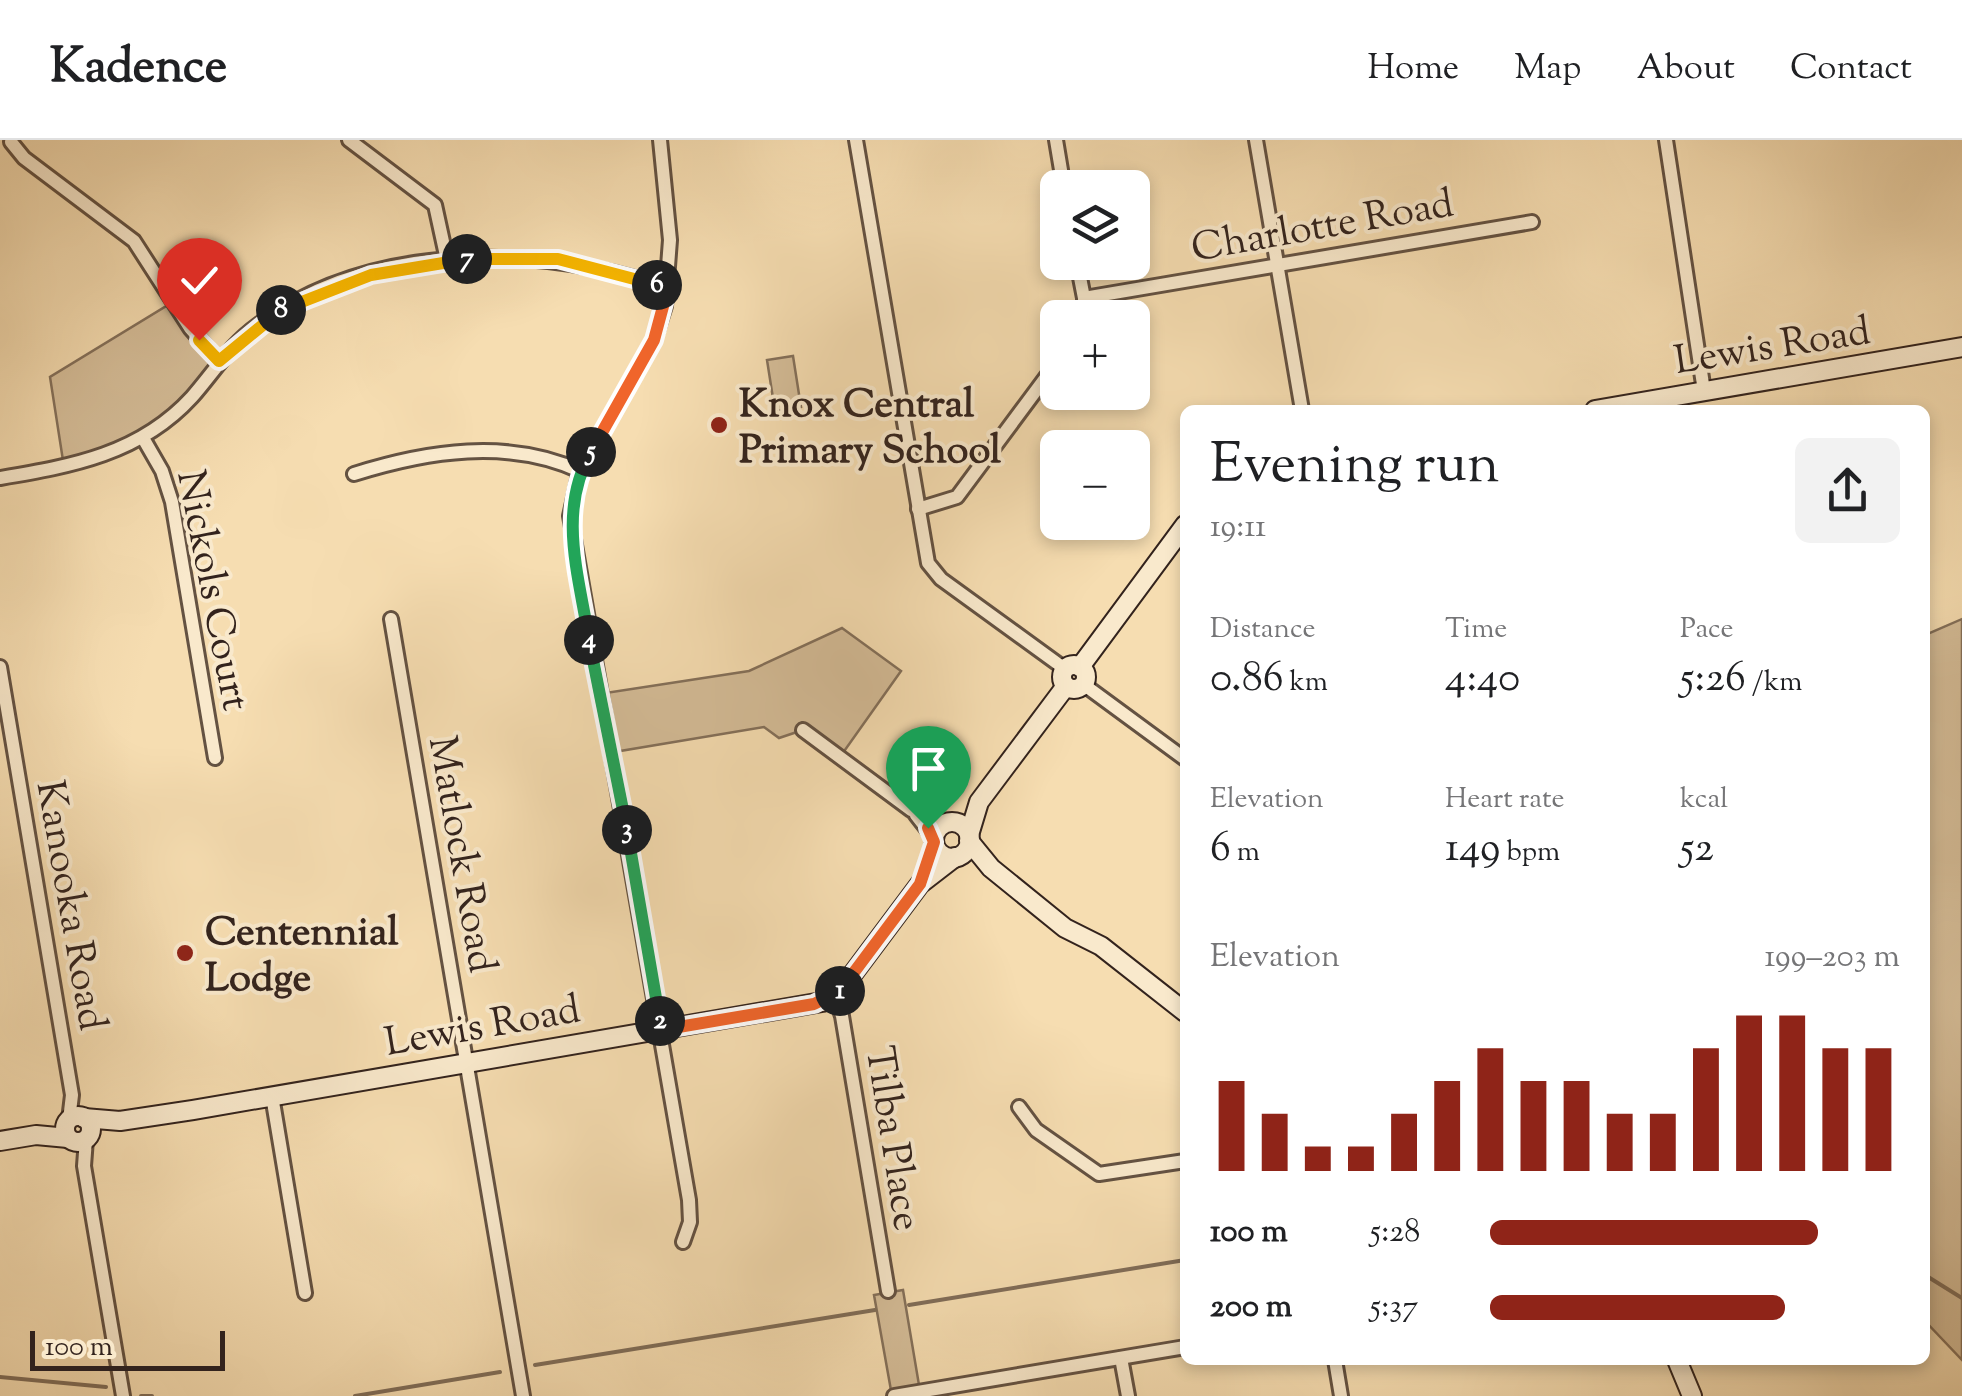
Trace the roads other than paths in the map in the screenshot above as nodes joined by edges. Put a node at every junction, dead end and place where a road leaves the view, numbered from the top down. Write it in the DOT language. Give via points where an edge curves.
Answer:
graph roads {
  1 [pos="349,140"];
  2 [pos="660,140"];
  3 [pos="856,140"];
  4 [pos="1056,140"];
  5 [pos="1256,140"];
  6 [pos="1666,140"];
  7 [pos="11,142"];
  8 [pos="1061,170"];
  9 [pos="1532,222"];
  10 [pos="447,260"];
  11 [pos="1277,265"];
  12 [pos="1081,280"];
  13 [pos="668,288"];
  14 [pos="1084,298"];
  15 [pos="1962,348"];
  16 [pos="219,361"];
  17 [pos="1040,385"];
  18 [pos="1704,392"];
  19 [pos="1301,405"];
  20 [pos="1625,405"];
  21 [pos="143,438"];
  22 [pos="580,472"];
  23 [pos="354,474"];
  24 [pos="0,478"];
  25 [pos="918,509"];
  26 [pos="1180,532"];
  27 [pos="392,619"];
  28 [pos="0,668"];
  29 [pos="1074,676"];
  30 [pos="803,730"];
  31 [pos="1180,755"];
  32 [pos="215,758"];
  33 [pos="980,802"];
  34 [pos="941,831"];
  35 [pos="963,847"];
  36 [pos="920,884"];
  37 [pos="834,996"];
  38 [pos="1180,1008"];
  39 [pos="661,1030"];
  40 [pos="467,1063"];
  41 [pos="272,1096"];
  42 [pos="1019,1108"];
  43 [pos="77,1129"];
  44 [pos="0,1142"];
  45 [pos="1180,1161"];
  46 [pos="683,1242"];
  47 [pos="888,1291"];
  48 [pos="305,1293"];
  49 [pos="1180,1348"];
  50 [pos="1121,1358"];
  51 [pos="1336,1365"];
  52 [pos="1679,1365"];
  53 [pos="902,1395"];
  54 [pos="123,1396"];
  55 [pos="523,1396"];
  56 [pos="1128,1396"];
  57 [pos="1341,1396"];
  58 [pos="1692,1396"];
  1 -- 10 [label="street" via="434,205"];
  2 -- 13 [label="street"];
  3 -- 25 [label="street"];
  4 -- 8 [label="street"];
  5 -- 11 [label="street"];
  6 -- 18 [label="street"];
  7 -- 16 [label="street" via="134,242"];
  9 -- 11 [label="street, Charlotte Road"];
  10 -- 13 [label="street" via="558,259"];
  10 -- 16 [label="street" via="371,275 304,298 258,325"];
  11 -- 14 [label="street, Charlotte Road"];
  11 -- 19 [label="street"];
  12 -- 14 [label="street"];
  13 -- 22 [label="street" via="654,340"];
  15 -- 18 [label="street, Lewis Road"];
  16 -- 21 [label="street" via="177,412"];
  17 -- 25 [label="street" via="956,497"];
  18 -- 20 [label="street, Lewis Road"];
  21 -- 24 [label="street" via="89,461"];
  21 -- 32 [label="street, Nickols Court" via="172,502"];
  22 -- 23 [label="street" via="543,458 480,451 408,458"];
  22 -- 39 [label="street" via="571,503 573,540"];
  25 -- 29 [label="street" via="930,569"];
  26 -- 29 [label="street"];
  27 -- 40 [label="street, Matlock Road"];
  28 -- 43 [label="street, Kanooka Road"];
  29 -- 31 [label="street"];
  29 -- 33 [label="street"];
  30 -- 34 [label="street"];
  33 -- 34 [label="street"];
  33 -- 35 [label="street"];
  34 -- 35 [label="street" via="959,824"];
  34 -- 35 [label="street" via="944,856"];
  34 -- 36 [label="street"];
  35 -- 36 [label="street"];
  35 -- 38 [label="street"];
  36 -- 37 [label="street"];
  37 -- 39 [label="street, Lewis Road"];
  37 -- 47 [label="street, Tilba Place"];
  39 -- 40 [label="street, Lewis Road"];
  39 -- 46 [label="street" via="690,1200"];
  40 -- 41 [label="street, Lewis Road"];
  40 -- 55 [label="street, Matlock Road"];
  41 -- 43 [label="street, Lewis Road"];
  41 -- 48 [label="street"];
  42 -- 45 [label="street" via="1036,1130 1099,1174"];
  43 -- 44 [label="street, Lewis Road"];
  43 -- 54 [label="street"];
  49 -- 50 [label="street"];
  50 -- 53 [label="street"];
  50 -- 56 [label="street"];
  51 -- 57 [label="street"];
  52 -- 58 [label="street"];
}
